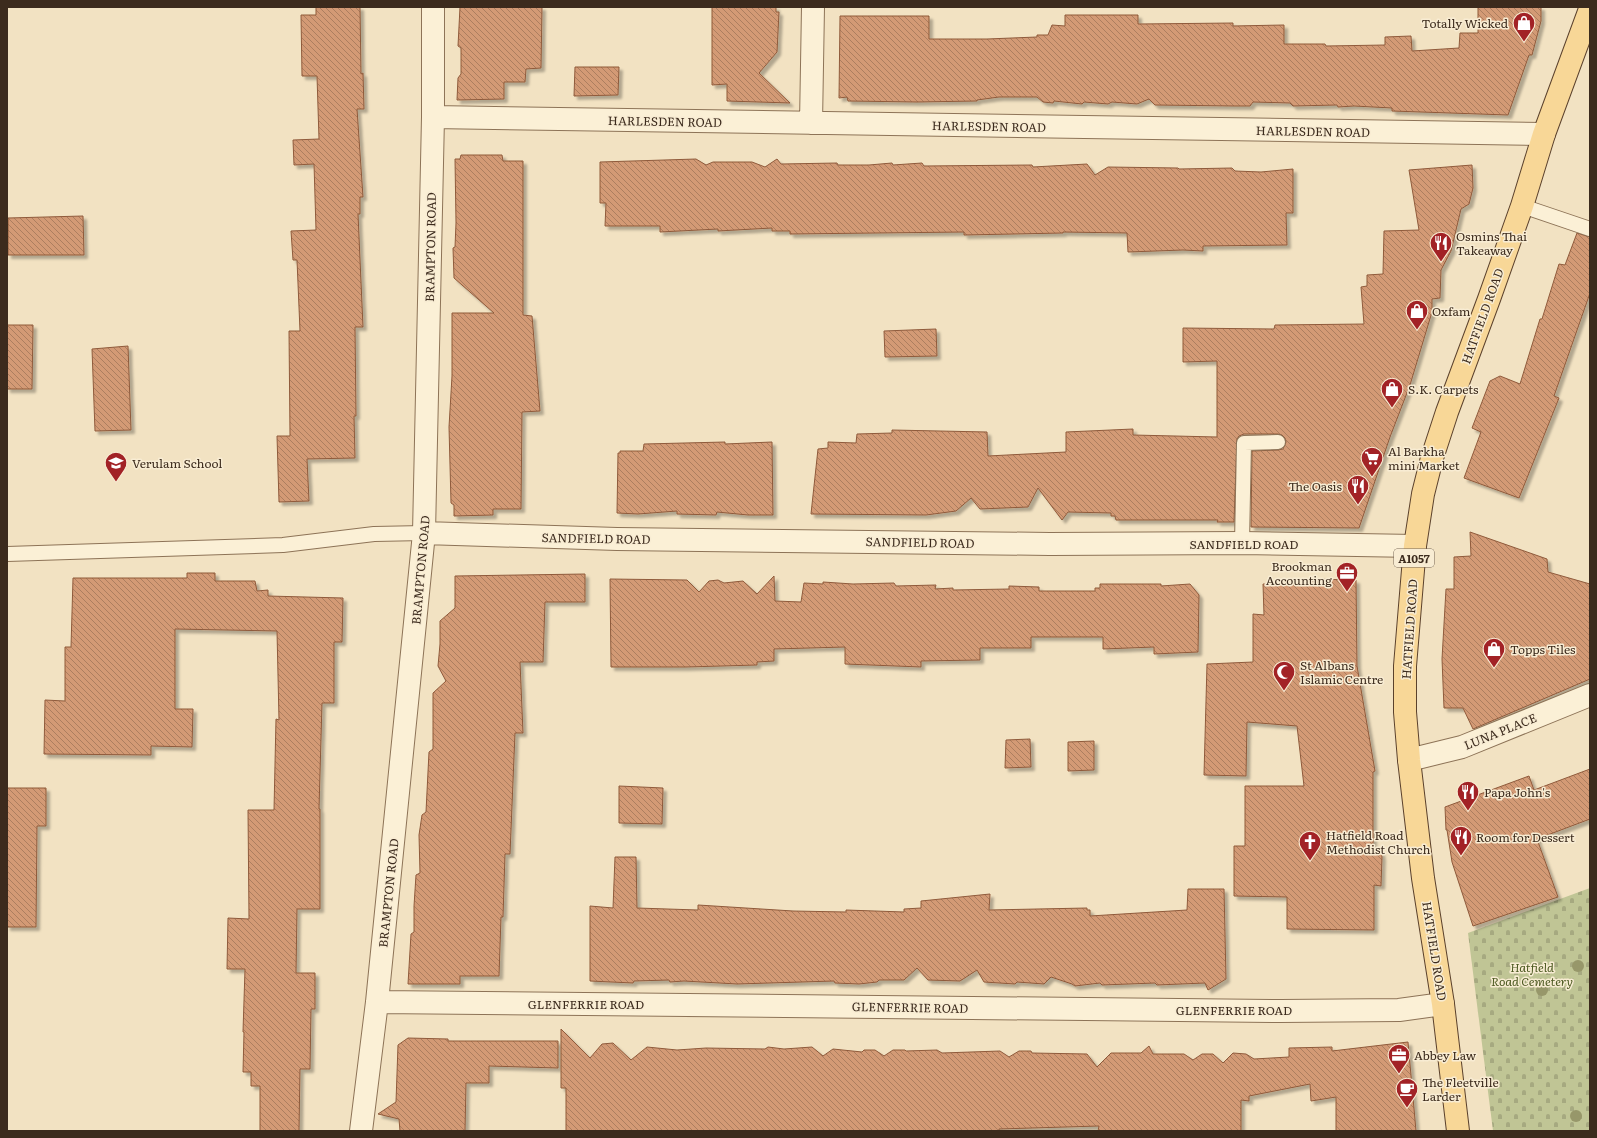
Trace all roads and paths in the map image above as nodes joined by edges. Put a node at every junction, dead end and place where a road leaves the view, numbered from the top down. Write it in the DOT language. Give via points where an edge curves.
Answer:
graph roads {
  1 [pos="433,7"];
  2 [pos="813,7"];
  3 [pos="1590,9"];
  4 [pos="433,117"];
  5 [pos="811,123"];
  6 [pos="1544,134"];
  7 [pos="1522,206"];
  8 [pos="1590,229"];
  9 [pos="1278,442"];
  10 [pos="424,533"];
  11 [pos="1242,543"];
  12 [pos="1415,546"];
  13 [pos="7,554"];
  14 [pos="1590,695"];
  15 [pos="1409,760"];
  16 [pos="377,1002"];
  17 [pos="1443,1004"];
  18 [pos="361,1131"];
  19 [pos="1458,1131"];
  1 -- 4 [label="street, BRAMPTON ROAD"];
  2 -- 5 [label="street"];
  3 -- 6 [label="main road, HATFIELD ROAD / A1057"];
  4 -- 5 [label="street, HARLESDEN ROAD"];
  4 -- 10 [label="street, BRAMPTON ROAD"];
  5 -- 6 [label="street, HARLESDEN ROAD"];
  6 -- 7 [label="main road, HATFIELD ROAD / A1057"];
  7 -- 8 [label="lane"];
  7 -- 12 [label="main road, HATFIELD ROAD / A1057" via="1446,412 1423,494"];
  9 -- 11 [label="lane" via="1244,443"];
  10 -- 11 [label="street, SANDFIELD ROAD" via="1050,544"];
  10 -- 13 [label="lane" via="374,534 283,545"];
  10 -- 16 [label="street, BRAMPTON ROAD"];
  11 -- 12 [label="street, SANDFIELD ROAD"];
  12 -- 15 [label="main road, HATFIELD ROAD / A1057" via="1405,666"];
  14 -- 15 [label="street, LUNA PLACE" via="1462,747"];
  15 -- 17 [label="main road, HATFIELD ROAD / A1057" via="1423,878"];
  16 -- 17 [label="street, GLENFERRIE ROAD" via="1281,1011 1398,1010"];
  16 -- 18 [label="street, BRAMPTON ROAD"];
  17 -- 19 [label="main road, HATFIELD ROAD / A1057"];
}
